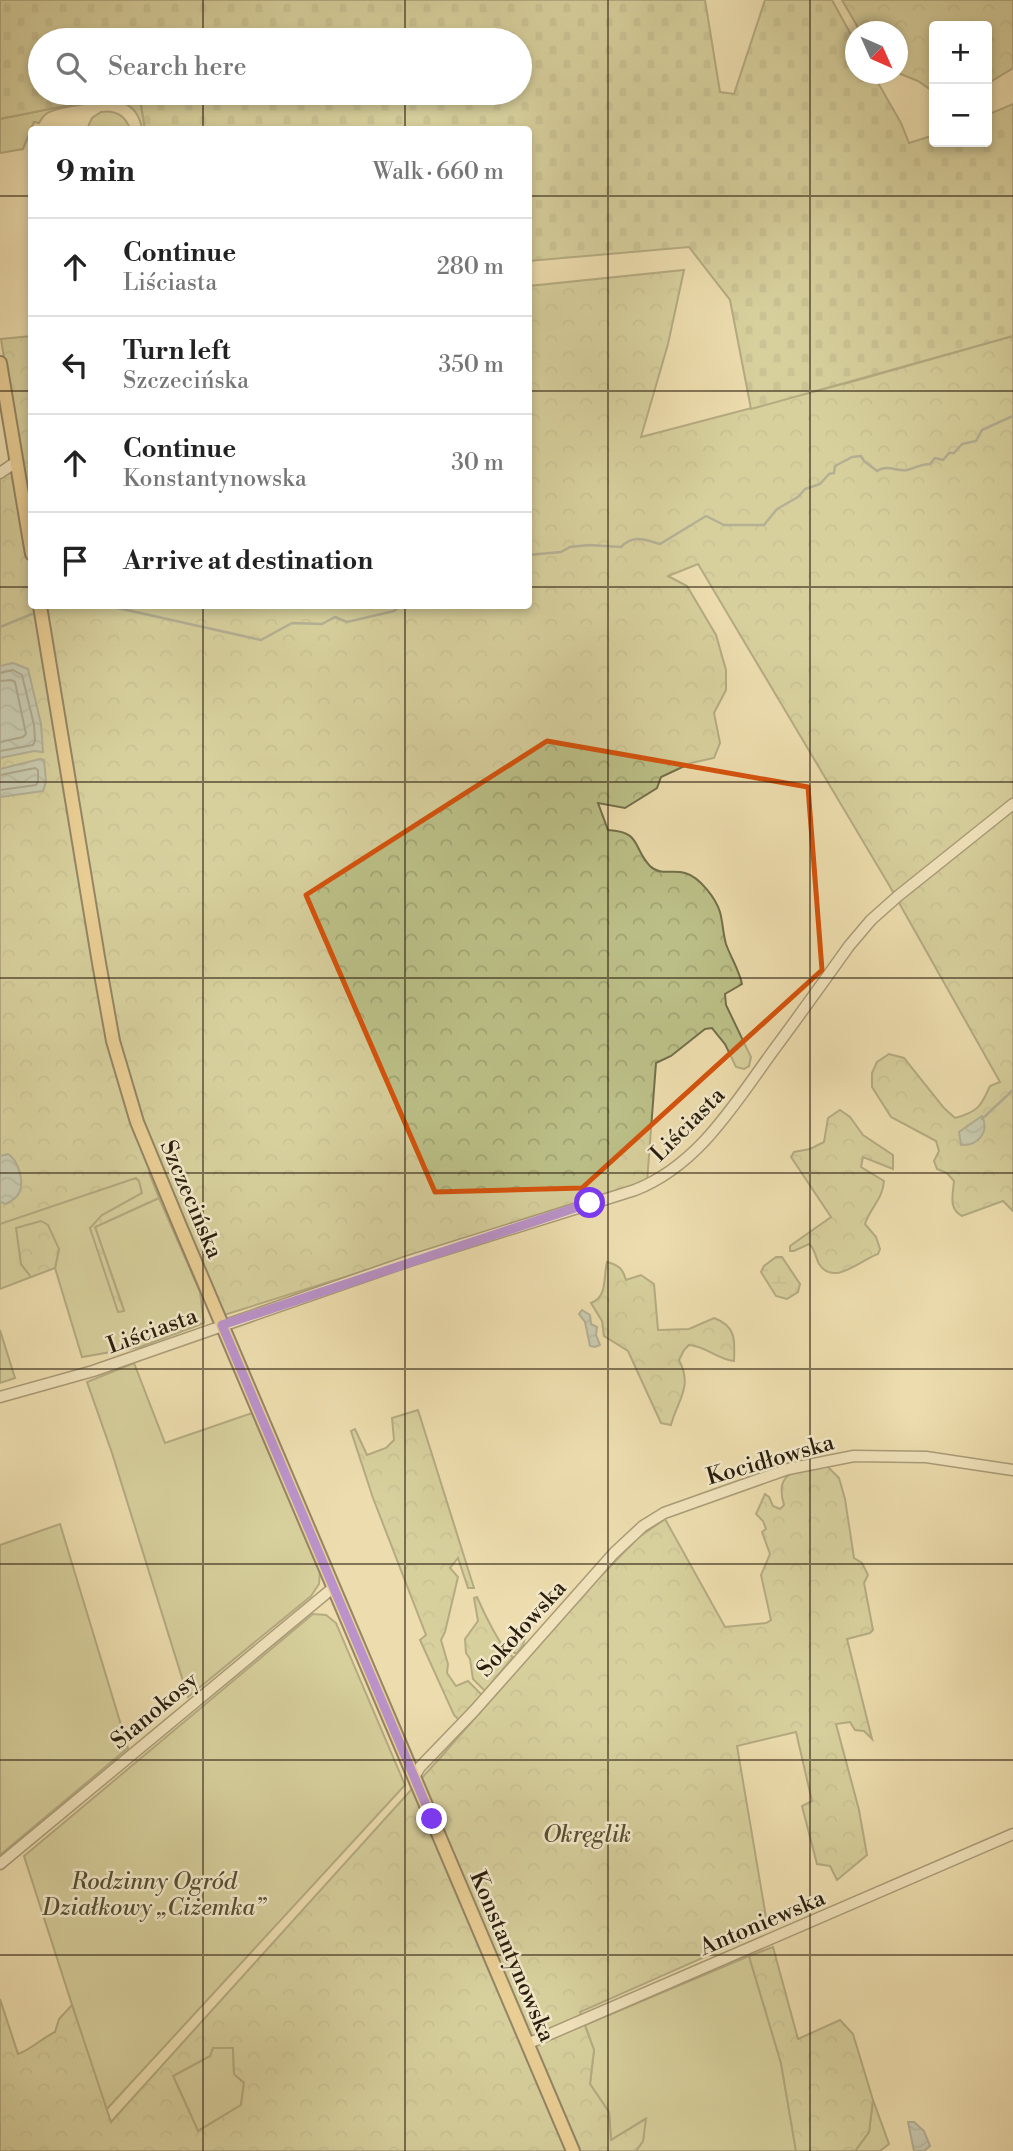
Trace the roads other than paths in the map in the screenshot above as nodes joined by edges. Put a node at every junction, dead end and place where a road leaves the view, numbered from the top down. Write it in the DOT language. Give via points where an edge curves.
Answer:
graph roads {
  1 [pos="0,363"];
  2 [pos="16,462"];
  3 [pos="0,473"];
  4 [pos="28,531"];
  5 [pos="41,609"];
  6 [pos="1013,804"];
  7 [pos="222,1325"];
  8 [pos="0,1397"];
  9 [pos="1013,1470"];
  10 [pos="664,1513"];
  11 [pos="334,1587"];
  12 [pos="414,1777"];
  13 [pos="1013,1834"];
  14 [pos="0,1864"];
  15 [pos="527,2044"];
  16 [pos="573,2151"];
  1 -- 2 [label="main road"];
  2 -- 3 [label="street"];
  2 -- 4 [label="main road"];
  5 -- 7 [label="main road, Szczecińska" via="105,1001 122,1074 143,1138"];
  6 -- 7 [label="street, Liściasta" via="864,927 720,1125 660,1178"];
  7 -- 8 [label="street, Liściasta" via="93,1371"];
  7 -- 11 [label="main road, Szczecińska"];
  9 -- 10 [label="street, Kocidłowska" via="926,1457 853,1456 788,1469"];
  10 -- 12 [label="street, Sokołowska" via="614,1553"];
  11 -- 12 [label="main road, Szczecińska"];
  11 -- 14 [label="street, Sianokosy"];
  12 -- 15 [label="main road, Konstantynowska"];
  13 -- 15 [label="street, Antoniewska"];
  15 -- 16 [label="main road, Konstantynowska"];
}
